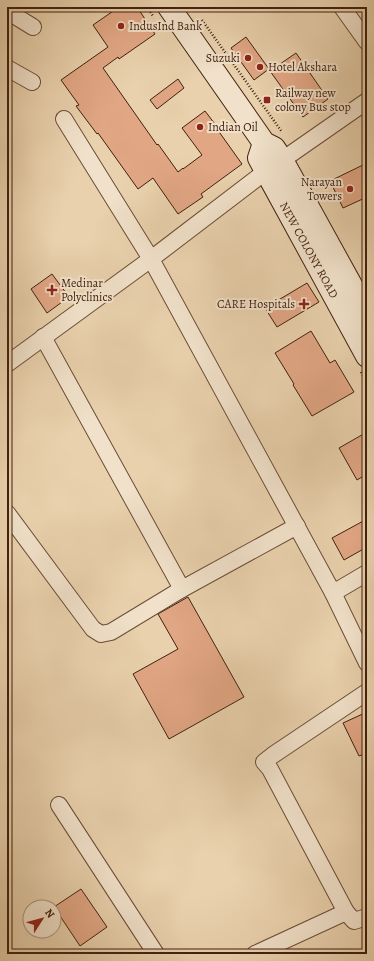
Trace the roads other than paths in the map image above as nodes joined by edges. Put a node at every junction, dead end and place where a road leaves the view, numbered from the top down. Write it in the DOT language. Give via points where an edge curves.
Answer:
graph roads {
  1 [pos="169,7"];
  2 [pos="342,7"];
  3 [pos="7,11"];
  4 [pos="33,27"];
  5 [pos="367,42"];
  6 [pos="7,68"];
  7 [pos="32,82"];
  8 [pos="367,101"];
  9 [pos="64,119"];
  10 [pos="274,166"];
  11 [pos="151,260"];
  12 [pos="367,314"];
  13 [pos="43,337"];
  14 [pos="367,356"];
  15 [pos="7,364"];
  16 [pos="7,513"];
  17 [pos="297,526"];
  18 [pos="367,572"];
  19 [pos="182,589"];
  20 [pos="333,593"];
  21 [pos="367,664"];
  22 [pos="367,692"];
  23 [pos="59,805"];
  24 [pos="346,912"];
  25 [pos="367,917"];
  26 [pos="156,954"];
  27 [pos="255,954"];
  1 -- 10 [label="main road, NEW COLONY ROAD" via="264,143 274,148"];
  2 -- 5 [label="street"];
  3 -- 4 [label="street"];
  6 -- 7 [label="street"];
  8 -- 10 [label="street"];
  9 -- 11 [label="street"];
  10 -- 11 [label="street"];
  10 -- 12 [label="main road, NEW COLONY ROAD"];
  10 -- 14 [label="main road, NEW COLONY ROAD"];
  11 -- 13 [label="street"];
  11 -- 17 [label="street"];
  13 -- 15 [label="street"];
  13 -- 19 [label="street"];
  16 -- 19 [label="street" via="93,629 101,634 111,632"];
  17 -- 19 [label="street"];
  17 -- 20 [label="street"];
  18 -- 20 [label="street"];
  20 -- 21 [label="street"];
  22 -- 24 [label="street" via="264,762"];
  23 -- 26 [label="street"];
  24 -- 25 [label="street" via="354,921"];
  24 -- 27 [label="street"];
}
